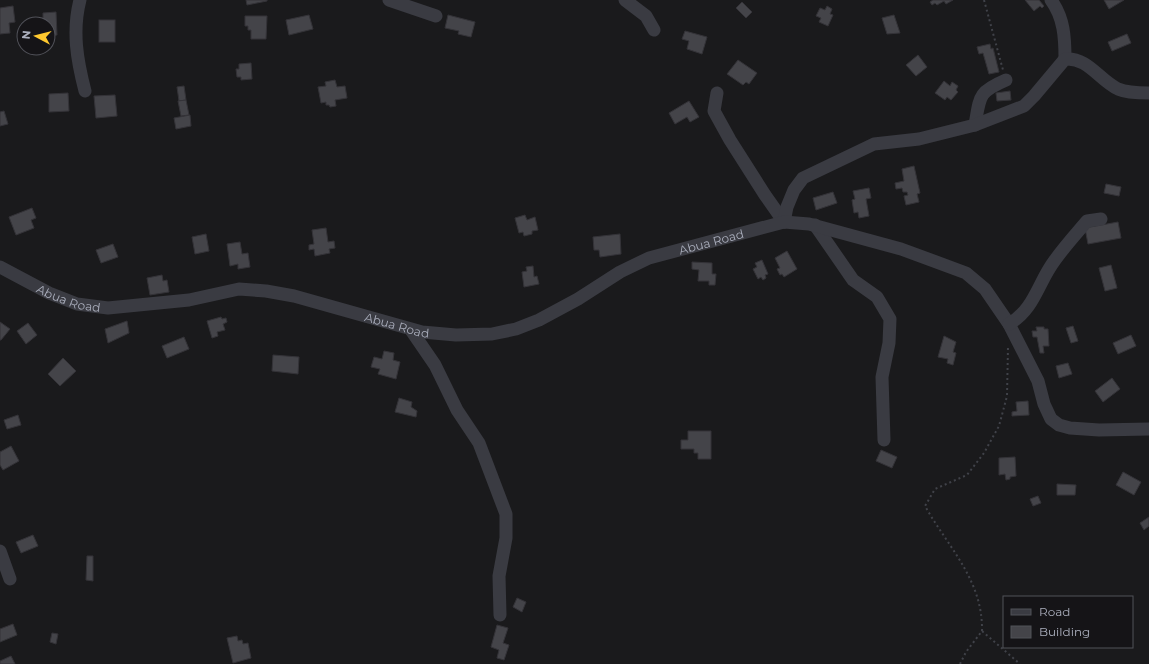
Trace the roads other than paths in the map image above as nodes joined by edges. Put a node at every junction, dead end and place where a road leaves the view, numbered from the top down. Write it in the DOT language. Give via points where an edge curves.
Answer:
graph roads {
  1 [pos="80,0"];
  2 [pos="390,0"];
  3 [pos="625,0"];
  4 [pos="1051,0"];
  5 [pos="436,16"];
  6 [pos="654,30"];
  7 [pos="1065,59"];
  8 [pos="1006,80"];
  9 [pos="85,91"];
  10 [pos="717,93"];
  11 [pos="1149,94"];
  12 [pos="975,125"];
  13 [pos="1101,219"];
  14 [pos="784,222"];
  15 [pos="816,225"];
  16 [pos="0,267"];
  17 [pos="1009,324"];
  18 [pos="411,330"];
  19 [pos="1149,429"];
  20 [pos="884,440"];
  21 [pos="0,551"];
  22 [pos="10,579"];
  23 [pos="500,615"];
  1 -- 9 [label="street" via="75,34 78,67"];
  2 -- 5 [label="street"];
  3 -- 6 [label="street" via="646,16"];
  4 -- 7 [label="street" via="1059,11 1065,34"];
  7 -- 11 [label="street" via="1072,58 1086,64 1118,89"];
  7 -- 12 [label="street" via="1024,106"];
  8 -- 12 [label="street" via="988,87 983,94"];
  10 -- 14 [label="street" via="714,111 745,164"];
  12 -- 14 [label="street" via="919,139 874,144 836,161 803,178 794,190"];
  13 -- 17 [label="street" via="1087,222 1054,261 1039,291 1020,318"];
  14 -- 15 [label="street"];
  14 -- 18 [label="street, Abua Road" via="649,258 620,272 571,303 516,329 492,334 456,335"];
  15 -- 17 [label="street" via="901,249 966,273 985,289"];
  15 -- 20 [label="street" via="853,280 877,297 890,319 889,343 882,377"];
  16 -- 18 [label="street, Abua Road" via="49,293 77,304 108,308 189,300 239,289 266,291 294,296"];
  17 -- 19 [label="street" via="1038,381 1044,404 1051,418 1059,425 1099,430"];
  18 -- 23 [label="street" via="435,365 458,410 479,443 506,514 506,538 499,576"];
  21 -- 22 [label="street"];
}
